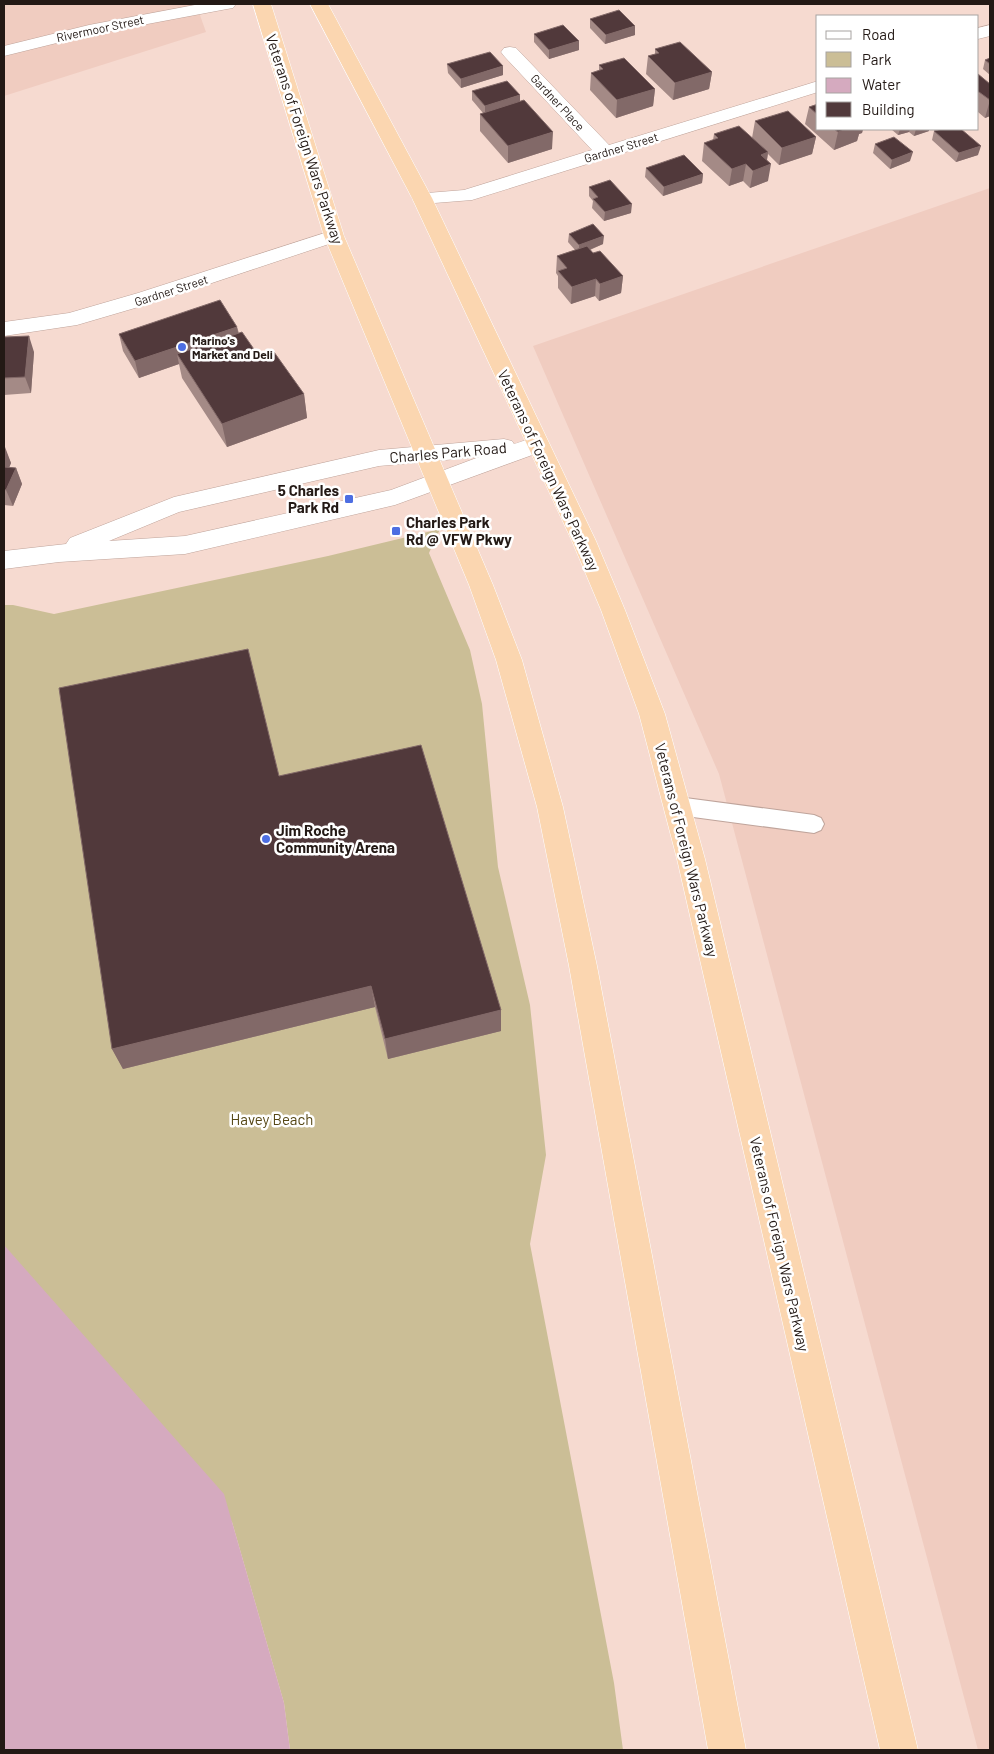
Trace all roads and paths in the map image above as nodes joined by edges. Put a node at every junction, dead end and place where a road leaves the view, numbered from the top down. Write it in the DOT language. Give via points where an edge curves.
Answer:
graph roads {
  1 [pos="227,4"];
  2 [pos="262,4"];
  3 [pos="319,4"];
  4 [pos="4,51"];
  5 [pos="510,52"];
  6 [pos="816,87"];
  7 [pos="605,152"];
  8 [pos="422,198"];
  9 [pos="334,236"];
  10 [pos="4,329"];
  11 [pos="538,444"];
  12 [pos="426,453"];
  13 [pos="438,481"];
  14 [pos="59,553"];
  15 [pos="4,560"];
  16 [pos="678,806"];
  17 [pos="814,824"];
  18 [pos="727,1750"];
  19 [pos="899,1750"];
  1 -- 4 [label="street, Rivermoor Street" via="89,30"];
  2 -- 9 [label="highway, Veterans of Foreign Wars Parkway"];
  3 -- 8 [label="highway, Veterans of Foreign Wars Parkway"];
  5 -- 7 [label="street, Gardner Place"];
  6 -- 7 [label="street, Gardner Street"];
  7 -- 8 [label="street, Gardner Street" via="464,196"];
  8 -- 11 [label="highway, Veterans of Foreign Wars Parkway"];
  9 -- 10 [label="street, Gardner Street" via="70,320"];
  9 -- 12 [label="highway, Veterans of Foreign Wars Parkway"];
  11 -- 12 [label="street, Charles Park Road"];
  11 -- 13 [label="street, Charles Park Road"];
  11 -- 16 [label="highway, Veterans of Foreign Wars Parkway" via="584,541 616,619 652,714"];
  12 -- 13 [label="highway, Veterans of Foreign Wars Parkway"];
  12 -- 14 [label="street, Charles Park Road" via="379,458 174,504"];
  13 -- 14 [label="street, Charles Park Road" via="395,497 185,545"];
  13 -- 18 [label="highway, Veterans of Foreign Wars Parkway" via="500,634 550,807 583,966"];
  14 -- 15 [label="street, Charles Park Road"];
  16 -- 17 [label="lane"];
  16 -- 19 [label="highway, Veterans of Foreign Wars Parkway"];
}
